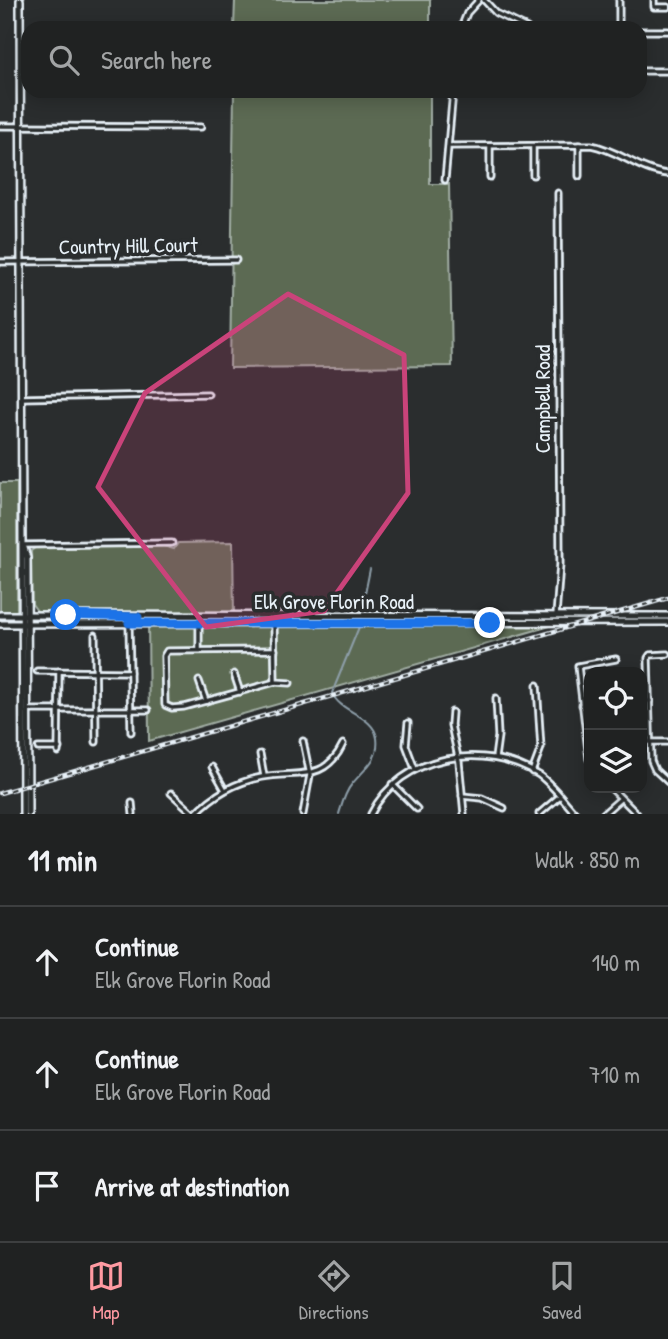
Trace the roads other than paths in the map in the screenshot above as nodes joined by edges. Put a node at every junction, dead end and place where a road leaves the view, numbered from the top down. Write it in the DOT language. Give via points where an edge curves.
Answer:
graph roads {
  1 [pos="20,0"];
  2 [pos="482,0"];
  3 [pos="619,0"];
  4 [pos="654,0"];
  5 [pos="668,6"];
  6 [pos="464,21"];
  7 [pos="513,21"];
  8 [pos="619,21"];
  9 [pos="647,31"];
  10 [pos="668,31"];
  11 [pos="647,71"];
  12 [pos="668,71"];
  13 [pos="453,98"];
  14 [pos="0,126"];
  15 [pos="20,127"];
  16 [pos="201,127"];
  17 [pos="533,145"];
  18 [pos="579,145"];
  19 [pos="450,146"];
  20 [pos="490,146"];
  21 [pos="668,174"];
  22 [pos="533,175"];
  23 [pos="579,176"];
  24 [pos="490,177"];
  25 [pos="445,180"];
  26 [pos="558,193"];
  27 [pos="236,260"];
  28 [pos="0,262"];
  29 [pos="21,264"];
  30 [pos="208,394"];
  31 [pos="22,398"];
  32 [pos="172,543"];
  33 [pos="23,545"];
  34 [pos="0,615"];
  35 [pos="20,615"];
  36 [pos="28,616"];
  37 [pos="558,616"];
  38 [pos="668,616"];
  39 [pos="138,617"];
  40 [pos="274,621"];
  41 [pos="668,622"];
  42 [pos="129,623"];
  43 [pos="541,623"];
  44 [pos="0,624"];
  45 [pos="20,624"];
  46 [pos="28,624"];
  47 [pos="199,624"];
  48 [pos="94,635"];
  49 [pos="199,650"];
  50 [pos="275,650"];
  51 [pos="668,654"];
  52 [pos="616,659"];
  53 [pos="37,671"];
  54 [pos="59,671"];
  55 [pos="95,672"];
  56 [pos="130,672"];
  57 [pos="234,674"];
  58 [pos="199,681"];
  59 [pos="275,682"];
  60 [pos="290,683"];
  61 [pos="537,685"];
  62 [pos="240,691"];
  63 [pos="22,692"];
  64 [pos="496,698"];
  65 [pos="206,701"];
  66 [pos="650,701"];
  67 [pos="582,705"];
  68 [pos="29,710"];
  69 [pos="59,710"];
  70 [pos="95,710"];
  71 [pos="131,710"];
  72 [pos="148,710"];
  73 [pos="452,712"];
  74 [pos="408,723"];
  75 [pos="29,724"];
  76 [pos="585,730"];
  77 [pos="131,732"];
  78 [pos="303,741"];
  79 [pos="96,742"];
  80 [pos="650,742"];
  81 [pos="668,742"];
  82 [pos="343,744"];
  83 [pos="38,748"];
  84 [pos="260,754"];
  85 [pos="458,758"];
  86 [pos="495,758"];
  87 [pos="212,767"];
  88 [pos="415,769"];
  89 [pos="532,772"];
  90 [pos="310,775"];
  91 [pos="264,776"];
  92 [pos="668,782"];
  93 [pos="392,784"];
  94 [pos="225,790"];
  95 [pos="171,793"];
  96 [pos="615,793"];
  97 [pos="462,796"];
  98 [pos="560,796"];
  99 [pos="620,799"];
  100 [pos="132,803"];
  101 [pos="504,808"];
  102 [pos="417,809"];
  103 [pos="23,814"];
  104 [pos="28,814"];
  105 [pos="133,814"];
  106 [pos="194,814"];
  107 [pos="303,814"];
  108 [pos="371,814"];
  109 [pos="464,814"];
  110 [pos="538,814"];
  111 [pos="576,814"];
  112 [pos="603,814"];
  113 [pos="637,814"];
  1 -- 15 [label="main road"];
  2 -- 6 [label="street"];
  2 -- 7 [label="street"];
  3 -- 8 [label="street"];
  4 -- 5 [label="street" via="654,7"];
  9 -- 10 [label="street"];
  11 -- 12 [label="street"];
  13 -- 19 [label="street"];
  14 -- 15 [label="street"];
  15 -- 16 [label="street"];
  15 -- 29 [label="main road"];
  17 -- 18 [label="street"];
  17 -- 20 [label="street"];
  17 -- 22 [label="street"];
  18 -- 21 [label="street" via="608,148 638,166"];
  18 -- 23 [label="street"];
  19 -- 20 [label="street"];
  19 -- 25 [label="street"];
  20 -- 24 [label="street"];
  26 -- 37 [label="street, Campbell Road"];
  27 -- 29 [label="street, Country Hill Court"];
  28 -- 29 [label="street, Country Hill Court"];
  29 -- 31 [label="main road"];
  30 -- 31 [label="street"];
  31 -- 33 [label="main road"];
  32 -- 33 [label="street"];
  33 -- 35 [label="main road"];
  33 -- 36 [label="main road"];
  34 -- 35 [label="main road, Elk Grove Florin Road"];
  35 -- 36 [label="main road, Elk Grove Florin Road"];
  35 -- 45 [label="main road"];
  36 -- 39 [label="main road, Elk Grove Florin Road"];
  36 -- 46 [label="main road"];
  37 -- 38 [label="main road, Elk Grove Florin Road"];
  37 -- 40 [label="main road, Elk Grove Florin Road"];
  37 -- 43 [label="main road"];
  39 -- 40 [label="main road, Elk Grove Florin Road"];
  39 -- 42 [label="main road"];
  40 -- 43 [label="main road, Elk Grove Florin Road"];
  40 -- 47 [label="main road, Elk Grove Florin Road"];
  40 -- 50 [label="street"];
  41 -- 43 [label="main road, Elk Grove Florin Road"];
  42 -- 46 [label="main road, Elk Grove Florin Road"];
  42 -- 47 [label="main road, Elk Grove Florin Road"];
  42 -- 56 [label="street"];
  44 -- 45 [label="main road, Elk Grove Florin Road"];
  45 -- 46 [label="main road, Elk Grove Florin Road"];
  45 -- 63 [label="main road"];
  46 -- 68 [label="main road"];
  47 -- 49 [label="street"];
  48 -- 55 [label="street"];
  49 -- 50 [label="street"];
  49 -- 65 [label="street" via="165,653 164,701 172,708"];
  50 -- 59 [label="street"];
  51 -- 66 [label="street" via="648,658"];
  52 -- 67 [label="street" via="578,666"];
  53 -- 54 [label="street"];
  54 -- 55 [label="street"];
  54 -- 69 [label="street"];
  55 -- 56 [label="street"];
  55 -- 70 [label="street"];
  56 -- 71 [label="street"];
  57 -- 62 [label="street"];
  58 -- 65 [label="street"];
  59 -- 60 [label="street"];
  59 -- 62 [label="street"];
  61 -- 89 [label="street" via="541,748"];
  62 -- 65 [label="street"];
  63 -- 75 [label="main road"];
  63 -- 103 [label="main road"];
  64 -- 86 [label="street"];
  66 -- 80 [label="street"];
  67 -- 76 [label="street"];
  68 -- 69 [label="street"];
  68 -- 75 [label="main road"];
  69 -- 70 [label="street"];
  69 -- 83 [label="street" via="58,750"];
  70 -- 71 [label="street"];
  70 -- 79 [label="street"];
  71 -- 72 [label="street"];
  71 -- 77 [label="street"];
  73 -- 85 [label="street"];
  74 -- 88 [label="street" via="407,745"];
  75 -- 104 [label="main road"];
  78 -- 90 [label="street"];
  80 -- 81 [label="street"];
  80 -- 92 [label="street" via="655,771"];
  82 -- 90 [label="street" via="327,765"];
  84 -- 91 [label="street"];
  85 -- 86 [label="street"];
  85 -- 88 [label="street"];
  85 -- 97 [label="street"];
  86 -- 89 [label="street"];
  87 -- 94 [label="street"];
  88 -- 93 [label="street"];
  89 -- 98 [label="street"];
  90 -- 91 [label="street"];
  90 -- 107 [label="street"];
  91 -- 94 [label="street"];
  93 -- 102 [label="street"];
  93 -- 108 [label="street"];
  94 -- 106 [label="street"];
  95 -- 106 [label="street"];
  96 -- 99 [label="street"];
  97 -- 101 [label="street" via="482,798"];
  97 -- 109 [label="street"];
  98 -- 110 [label="street"];
  98 -- 111 [label="street"];
  99 -- 112 [label="street"];
  99 -- 113 [label="street"];
  100 -- 105 [label="street"];
}
